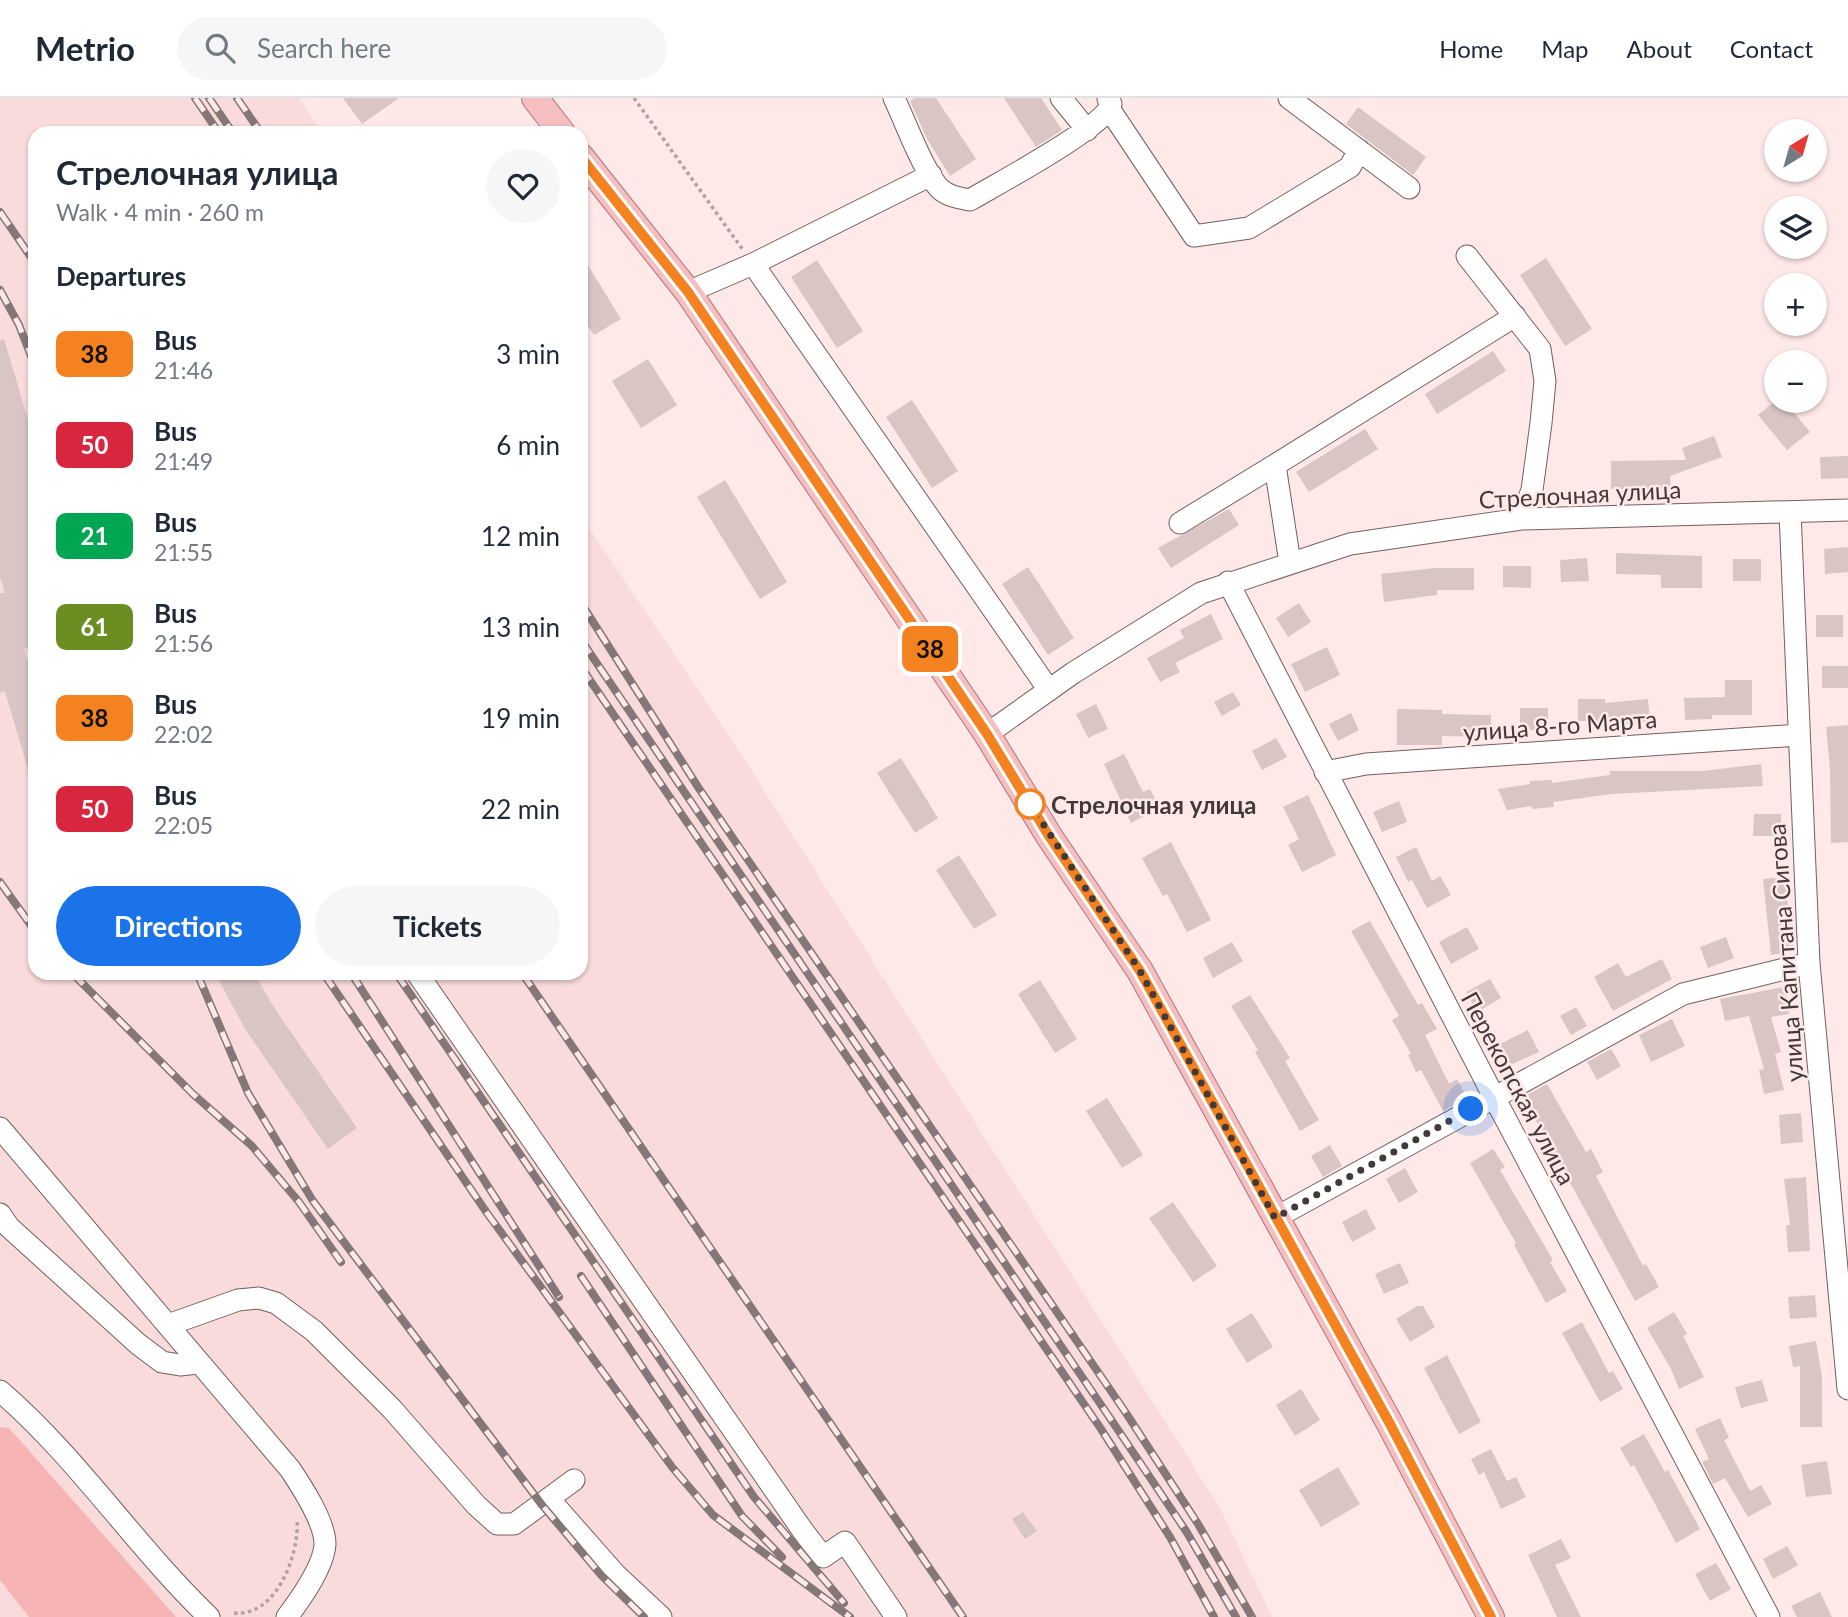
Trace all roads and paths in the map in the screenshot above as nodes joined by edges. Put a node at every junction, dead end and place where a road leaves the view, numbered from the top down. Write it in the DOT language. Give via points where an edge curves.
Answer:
graph roads {
  1 [pos="535,98"];
  2 [pos="634,98"];
  3 [pos="894,98"];
  4 [pos="1061,98"];
  5 [pos="1289,98"];
  6 [pos="1108,104"];
  7 [pos="557,126"];
  8 [pos="1087,130"];
  9 [pos="1359,150"];
  10 [pos="588,165"];
  11 [pos="931,175"];
  12 [pos="1409,188"];
  13 [pos="1467,256"];
  14 [pos="753,264"];
  15 [pos="688,292"];
  16 [pos="1515,316"];
  17 [pos="1275,465"];
  18 [pos="1848,510"];
  19 [pos="1790,512"];
  20 [pos="1521,520"];
  21 [pos="1180,523"];
  22 [pos="1290,563"];
  23 [pos="1228,582"];
  24 [pos="1049,690"];
  25 [pos="987,734"];
  26 [pos="1799,736"];
  27 [pos="1325,772"];
  28 [pos="1809,963"];
  29 [pos="422,980"];
  30 [pos="1494,1097"];
  31 [pos="0,1128"];
  32 [pos="0,1214"];
  33 [pos="1275,1218"];
  34 [pos="1845,1324"];
  35 [pos="168,1325"];
  36 [pos="198,1363"];
  37 [pos="1848,1389"];
  38 [pos="0,1391"];
  39 [pos="574,1480"];
  40 [pos="549,1499"];
  41 [pos="296,1513"];
  42 [pos="234,1613"];
  43 [pos="209,1617"];
  44 [pos="287,1617"];
  45 [pos="662,1617"];
  46 [pos="896,1617"];
  47 [pos="1491,1617"];
  48 [pos="1769,1617"];
  1 -- 7 [label="main road"];
  2 -- 14 [label="path"];
  3 -- 11 [label="street"];
  4 -- 8 [label="street"];
  5 -- 9 [label="street"];
  6 -- 8 [label="street"];
  6 -- 9 [label="street" via="1194,236 1249,228 1350,167"];
  8 -- 11 [label="street" via="970,201 940,189"];
  9 -- 12 [label="street"];
  10 -- 15 [label="main road"];
  11 -- 14 [label="street"];
  13 -- 16 [label="street"];
  14 -- 15 [label="street"];
  14 -- 24 [label="street"];
  15 -- 25 [label="main road"];
  16 -- 17 [label="street"];
  16 -- 20 [label="street" via="1540,349 1545,381 1532,490"];
  17 -- 21 [label="street"];
  17 -- 22 [label="street"];
  18 -- 19 [label="street, Стрелочная улица"];
  19 -- 20 [label="street, Стрелочная улица"];
  19 -- 26 [label="street, улица Капитана Сигова"];
  20 -- 22 [label="street, Стрелочная улица" via="1350,544"];
  22 -- 23 [label="street, Стрелочная улица"];
  23 -- 24 [label="street, Стрелочная улица" via="1200,593"];
  23 -- 27 [label="street, Перекопская улица"];
  24 -- 25 [label="street, Стрелочная улица"];
  25 -- 33 [label="main road" via="1140,971"];
  26 -- 27 [label="street, улица 8-го Марта" via="1366,764"];
  26 -- 28 [label="street, улица Капитана Сигова"];
  27 -- 30 [label="street, Перекопская улица"];
  28 -- 30 [label="street" via="1683,994"];
  28 -- 34 [label="street, улица Капитана Сигова"];
  29 -- 46 [label="street" via="803,1531 823,1557 845,1542"];
  30 -- 33 [label="street"];
  30 -- 48 [label="street, Перекопская улица"];
  31 -- 35 [label="street"];
  32 -- 36 [label="street" via="138,1345 162,1362"];
  33 -- 47 [label="main road"];
  34 -- 37 [label="street, улица Капитана Сигова"];
  35 -- 36 [label="street"];
  35 -- 40 [label="street" via="238,1300 260,1298 276,1303 314,1331 497,1524 514,1524"];
  36 -- 44 [label="street" via="290,1469 312,1503 325,1544 307,1591"];
  38 -- 43 [label="street" via="47,1433 86,1483"];
  39 -- 40 [label="street"];
  40 -- 45 [label="street" via="616,1575"];
  41 -- 42 [label="path" via="298,1532 288,1577 277,1595 263,1608"];
}
